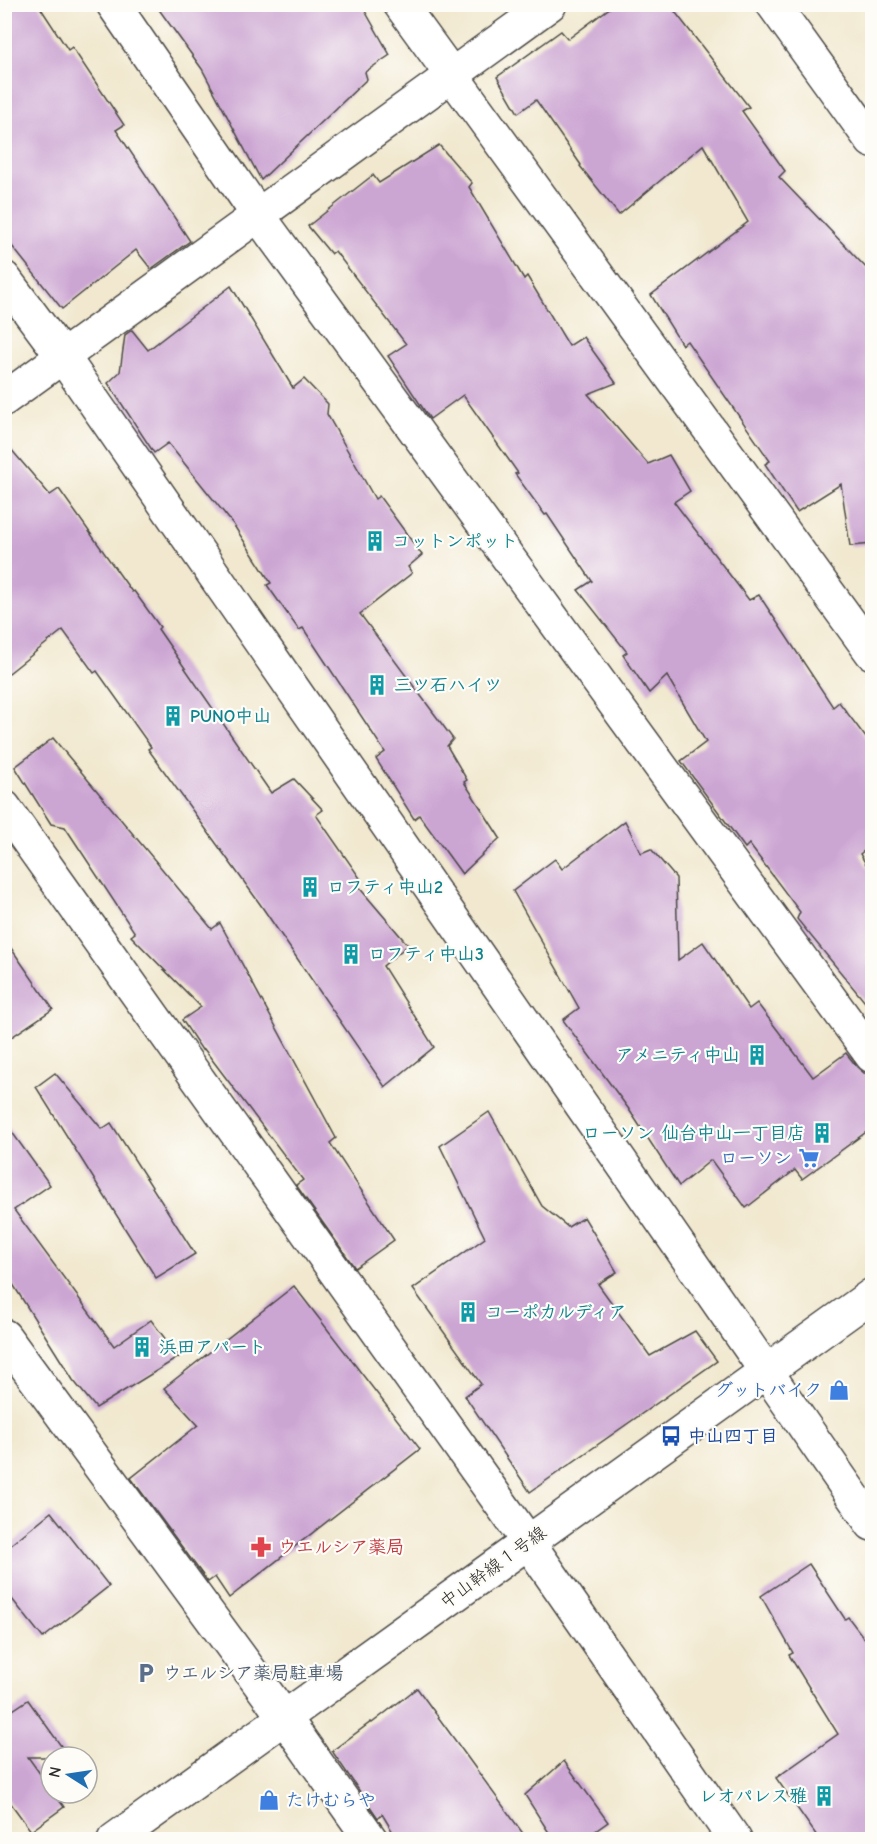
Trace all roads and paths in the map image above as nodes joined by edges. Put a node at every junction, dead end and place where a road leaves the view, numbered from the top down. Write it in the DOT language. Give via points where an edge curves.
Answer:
graph roads {
  1 [pos="113,4"];
  2 [pos="400,4"];
  3 [pos="550,4"];
  4 [pos="773,4"];
  5 [pos="452,76"];
  6 [pos="873,141"];
  7 [pos="258,215"];
  8 [pos="4,278"];
  9 [pos="63,357"];
  10 [pos="4,399"];
  11 [pos="873,653"];
  12 [pos="4,807"];
  13 [pos="873,1056"];
  14 [pos="873,1295"];
  15 [pos="4,1336"];
  16 [pos="765,1372"];
  17 [pos="873,1524"];
  18 [pos="528,1542"];
  19 [pos="284,1717"];
  20 [pos="114,1839"];
  21 [pos="371,1839"];
  22 [pos="735,1839"];
  1 -- 7 [label="street"];
  2 -- 5 [label="street"];
  3 -- 5 [label="street"];
  4 -- 6 [label="street"];
  5 -- 7 [label="street"];
  5 -- 11 [label="street"];
  7 -- 9 [label="street"];
  7 -- 13 [label="street"];
  8 -- 9 [label="street"];
  9 -- 10 [label="street"];
  9 -- 16 [label="street"];
  12 -- 18 [label="street"];
  14 -- 16 [label="street, 中山幹線１号線"];
  15 -- 19 [label="street"];
  16 -- 17 [label="street"];
  16 -- 18 [label="street, 中山幹線１号線"];
  18 -- 19 [label="street, 中山幹線１号線"];
  18 -- 22 [label="street"];
  19 -- 20 [label="street, 中山幹線１号線"];
  19 -- 21 [label="street"];
}
